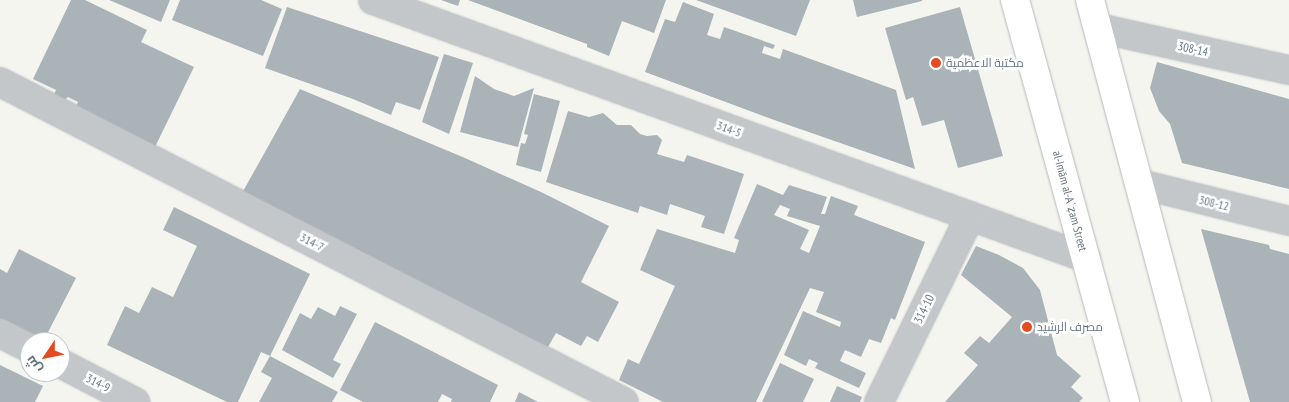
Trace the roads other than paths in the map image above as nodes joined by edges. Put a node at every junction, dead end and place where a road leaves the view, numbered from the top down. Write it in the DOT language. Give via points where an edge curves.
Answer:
graph roads {
  1 [pos="373,0"];
  2 [pos="1015,0"];
  3 [pos="1090,0"];
  4 [pos="1098,28"];
  5 [pos="1289,70"];
  6 [pos="0,82"];
  7 [pos="1140,184"];
  8 [pos="970,216"];
  9 [pos="1289,222"];
  10 [pos="1086,258"];
  11 [pos="0,333"];
  12 [pos="20,343"];
  13 [pos="70,368"];
  14 [pos="135,402"];
  15 [pos="624,402"];
  16 [pos="879,402"];
  17 [pos="1125,402"];
  18 [pos="1197,402"];
  1 -- 8 [label="street, 314-5"];
  2 -- 10 [label="main road, al-Imām al-Aʿẓam Street"];
  3 -- 4 [label="main road"];
  4 -- 5 [label="street, 308-14"];
  4 -- 7 [label="main road"];
  6 -- 15 [label="street, 314-7"];
  7 -- 9 [label="street, 308-12"];
  7 -- 18 [label="main road"];
  8 -- 10 [label="street, 314-5"];
  8 -- 16 [label="street, 314-10"];
  10 -- 17 [label="main road, al-Imām al-Aʿẓam Street"];
  11 -- 12 [label="street"];
  13 -- 14 [label="street, 314-9"];
}
